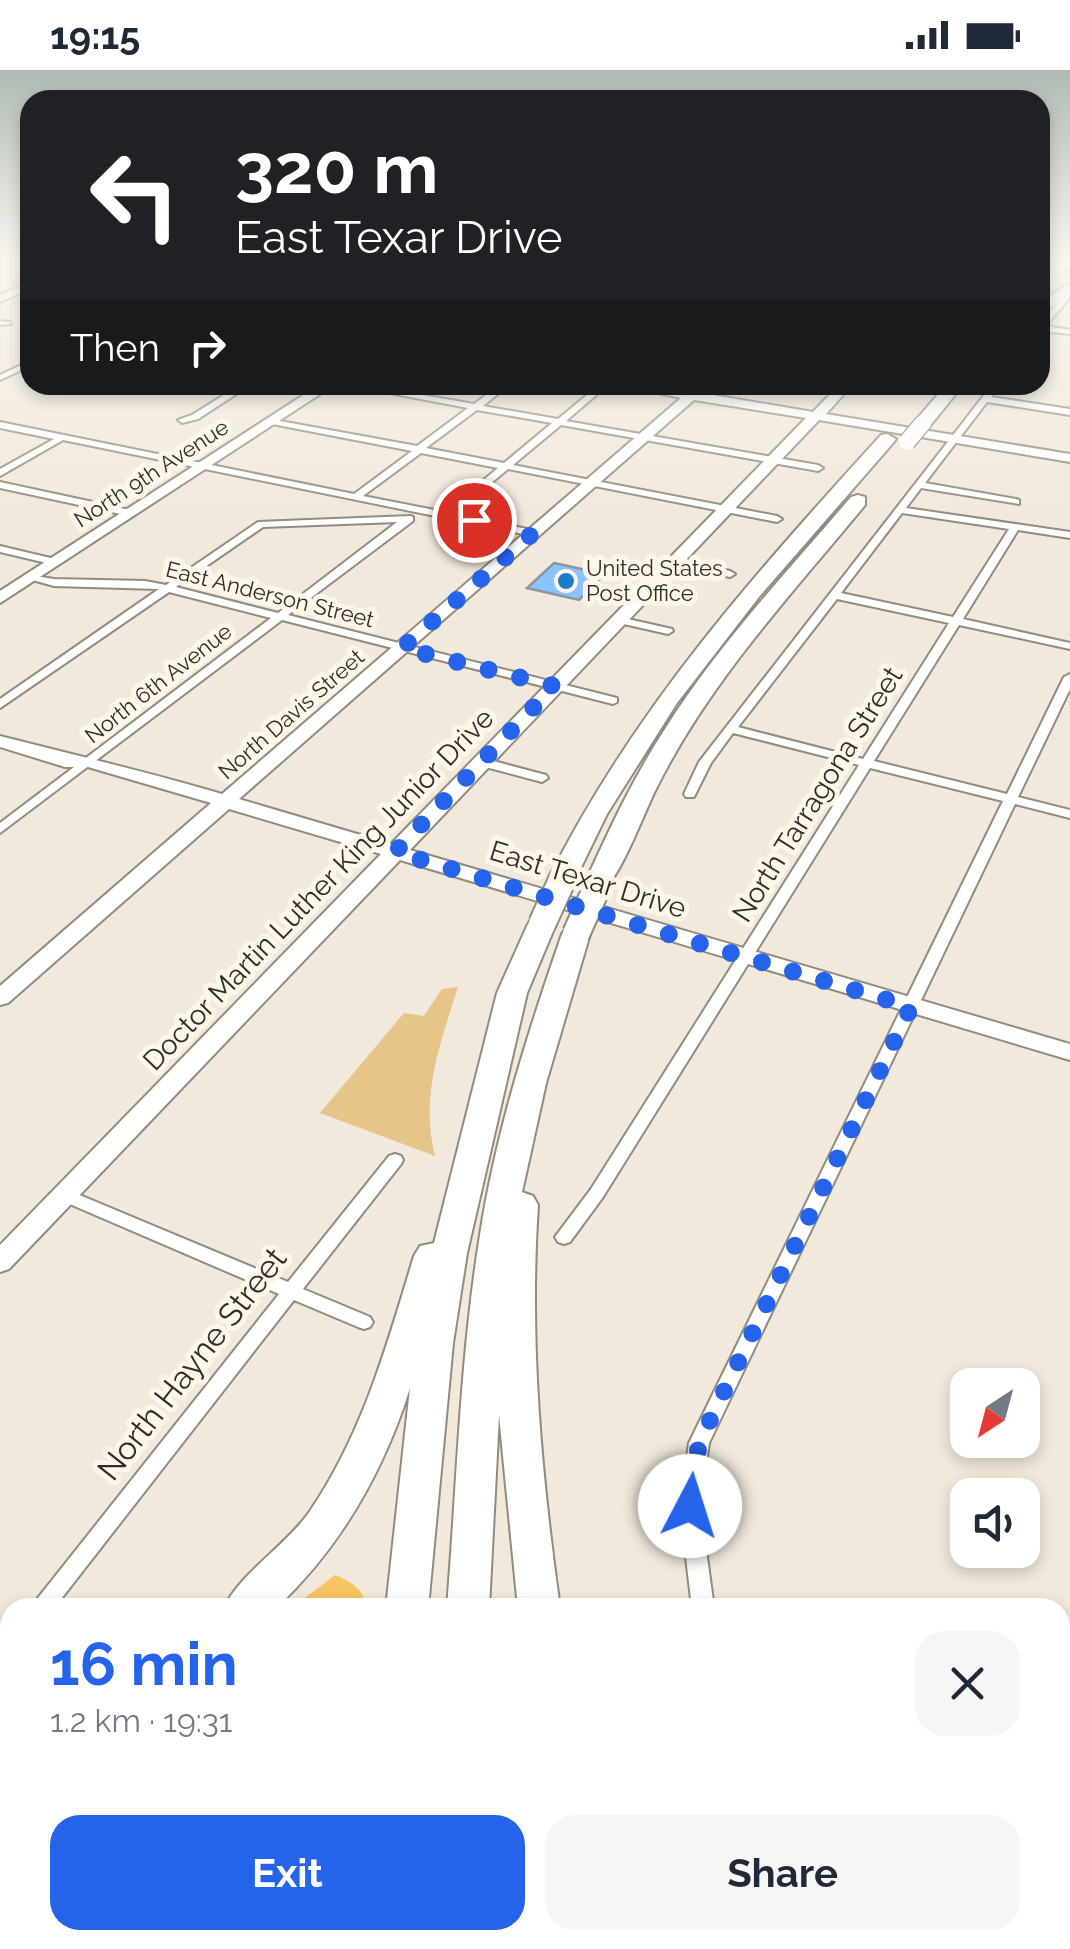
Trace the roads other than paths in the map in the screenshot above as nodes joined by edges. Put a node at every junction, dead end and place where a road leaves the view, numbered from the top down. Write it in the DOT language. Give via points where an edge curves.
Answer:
graph roads {
  1 [pos="20,368"];
  2 [pos="0,370"];
  3 [pos="11,373"];
  4 [pos="0,378"];
  5 [pos="230,395"];
  6 [pos="312,395"];
  7 [pos="407,395"];
  8 [pos="491,395"];
  9 [pos="592,395"];
  10 [pos="684,395"];
  11 [pos="836,395"];
  12 [pos="940,395"];
  13 [pos="943,395"];
  14 [pos="988,395"];
  15 [pos="690,396"];
  16 [pos="986,398"];
  17 [pos="475,407"];
  18 [pos="1070,412"];
  19 [pos="816,416"];
  20 [pos="182,420"];
  21 [pos="272,421"];
  22 [pos="559,422"];
  23 [pos="0,424"];
  24 [pos="898,434"];
  25 [pos="63,437"];
  26 [pos="644,437"];
  27 [pos="954,439"];
  28 [pos="418,449"];
  29 [pos="1070,458"];
  30 [pos="774,459"];
  31 [pos="204,465"];
  32 [pos="506,466"];
  33 [pos="818,468"];
  34 [pos="0,473"];
  35 [pos="592,482"];
  36 [pos="0,485"];
  37 [pos="920,485"];
  38 [pos="356,496"];
  39 [pos="1016,502"];
  40 [pos="726,508"];
  41 [pos="900,510"];
  42 [pos="130,513"];
  43 [pos="445,514"];
  44 [pos="408,519"];
  45 [pos="777,519"];
  46 [pos="1014,529"];
  47 [pos="533,533"];
  48 [pos="1070,535"];
  49 [pos="0,549"];
  50 [pos="55,562"];
  51 [pos="674,562"];
  52 [pos="730,574"];
  53 [pos="33,577"];
  54 [pos="168,588"];
  55 [pos="835,594"];
  56 [pos="0,598"];
  57 [pos="278,616"];
  58 [pos="619,620"];
  59 [pos="956,621"];
  60 [pos="668,631"];
  61 [pos="1070,646"];
  62 [pos="402,648"];
  63 [pos="1070,677"];
  64 [pos="554,686"];
  65 [pos="613,700"];
  66 [pos="0,704"];
  67 [pos="0,727"];
  68 [pos="730,729"];
  69 [pos="0,741"];
  70 [pos="89,761"];
  71 [pos="482,762"];
  72 [pos="866,763"];
  73 [pos="542,778"];
  74 [pos="690,794"];
  75 [pos="1010,798"];
  76 [pos="225,802"];
  77 [pos="1070,814"];
  78 [pos="0,829"];
  79 [pos="395,852"];
  80 [pos="743,957"];
  81 [pos="8,984"];
  82 [pos="0,998"];
  83 [pos="911,1007"];
  84 [pos="548,1019"];
  85 [pos="1070,1052"];
  86 [pos="395,1160"];
  87 [pos="64,1196"];
  88 [pos="458,1216"];
  89 [pos="564,1237"];
  90 [pos="0,1262"];
  91 [pos="290,1294"];
  92 [pos="364,1322"];
  93 [pos="48,1598"];
  94 [pos="257,1598"];
  95 [pos="408,1598"];
  96 [pos="469,1598"];
  97 [pos="538,1598"];
  98 [pos="702,1598"];
  1 -- 3 [label="street"];
  2 -- 3 [label="street"];
  3 -- 4 [label="street"];
  5 -- 20 [label="street"];
  6 -- 21 [label="main road, North 9th Avenue"];
  7 -- 17 [label="street"];
  8 -- 17 [label="street"];
  9 -- 22 [label="street"];
  10 -- 15 [label="main road"];
  11 -- 19 [label="main road, Doctor Martin Luther King Junior Drive"];
  12 -- 24 [label="highway"];
  13 -- 24 [label="highway, bridge" via="924,423"];
  14 -- 16 [label="street"];
  15 -- 19 [label="main road"];
  15 -- 26 [label="main road, North Davis Street"];
  16 -- 18 [label="street"];
  16 -- 27 [label="street"];
  17 -- 22 [label="street"];
  17 -- 28 [label="street"];
  19 -- 27 [label="main road"];
  19 -- 30 [label="main road, Doctor Martin Luther King Junior Drive"];
  21 -- 28 [label="street"];
  21 -- 31 [label="main road, North 9th Avenue"];
  22 -- 26 [label="street"];
  22 -- 32 [label="street"];
  23 -- 25 [label="street"];
  24 -- 84 [label="highway, bridge" via="679,726 623,826"];
  24 -- 88 [label="highway, bridge" via="716,633 616,771 512,993"];
  25 -- 31 [label="street"];
  25 -- 34 [label="street"];
  26 -- 30 [label="street"];
  26 -- 35 [label="main road, North Davis Street"];
  27 -- 29 [label="main road"];
  27 -- 37 [label="street"];
  28 -- 32 [label="street"];
  28 -- 38 [label="street"];
  30 -- 33 [label="street"];
  30 -- 40 [label="main road, Doctor Martin Luther King Junior Drive"];
  31 -- 38 [label="street"];
  31 -- 42 [label="main road, North 9th Avenue"];
  32 -- 35 [label="street"];
  32 -- 43 [label="street"];
  35 -- 40 [label="street"];
  35 -- 47 [label="main road, North Davis Street"];
  36 -- 42 [label="street"];
  37 -- 39 [label="street"];
  37 -- 41 [label="street"];
  38 -- 43 [label="street"];
  40 -- 45 [label="street"];
  40 -- 51 [label="main road, Doctor Martin Luther King Junior Drive"];
  41 -- 46 [label="street"];
  41 -- 55 [label="street"];
  42 -- 50 [label="main road, North 9th Avenue"];
  43 -- 44 [label="street, North 6th Avenue"];
  43 -- 47 [label="street"];
  44 -- 54 [label="street" via="261,524"];
  44 -- 57 [label="street, North 6th Avenue"];
  46 -- 48 [label="street"];
  46 -- 59 [label="street, North Tarragona Street"];
  47 -- 62 [label="main road, North Davis Street"];
  49 -- 50 [label="street"];
  50 -- 53 [label="main road, North 9th Avenue"];
  51 -- 52 [label="street"];
  51 -- 58 [label="main road, Doctor Martin Luther King Junior Drive"];
  53 -- 54 [label="street, East Anderson Street" via="52,585 114,581"];
  53 -- 56 [label="main road, North 9th Avenue"];
  54 -- 57 [label="street, East Anderson Street"];
  54 -- 66 [label="street"];
  55 -- 59 [label="street"];
  55 -- 68 [label="street"];
  57 -- 62 [label="street, East Anderson Street"];
  57 -- 70 [label="street, North 6th Avenue"];
  58 -- 60 [label="street"];
  58 -- 64 [label="main road, Doctor Martin Luther King Junior Drive"];
  59 -- 61 [label="street"];
  59 -- 72 [label="street, North Tarragona Street"];
  62 -- 64 [label="street, East Anderson Street"];
  62 -- 76 [label="main road, North Davis Street"];
  63 -- 75 [label="street"];
  64 -- 65 [label="street, East Anderson Street"];
  64 -- 71 [label="main road, Doctor Martin Luther King Junior Drive"];
  67 -- 70 [label="main road, East Texar Drive" via="83,752"];
  68 -- 72 [label="street"];
  68 -- 74 [label="street"];
  69 -- 70 [label="main road, East Texar Drive" via="65,761"];
  70 -- 76 [label="main road, East Texar Drive"];
  70 -- 78 [label="street, North 6th Avenue"];
  71 -- 73 [label="street"];
  71 -- 79 [label="main road, Doctor Martin Luther King Junior Drive"];
  72 -- 75 [label="street"];
  72 -- 80 [label="street, North Tarragona Street"];
  75 -- 77 [label="street"];
  75 -- 83 [label="street"];
  76 -- 79 [label="main road, East Texar Drive"];
  76 -- 81 [label="main road, North Davis Street"];
  79 -- 80 [label="main road, East Texar Drive"];
  79 -- 87 [label="main road, Doctor Martin Luther King Junior Drive"];
  80 -- 83 [label="main road, East Texar Drive"];
  80 -- 89 [label="street, North Tarragona Street"];
  81 -- 82 [label="main road, North Davis Street"];
  83 -- 85 [label="main road, East Texar Drive"];
  83 -- 98 [label="street" via="699,1443 690,1506"];
  84 -- 96 [label="highway" via="526,1085 498,1235"];
  84 -- 97 [label="highway" via="515,1283"];
  86 -- 91 [label="street, North Hayne Street"];
  87 -- 90 [label="main road, Doctor Martin Luther King Junior Drive"];
  87 -- 91 [label="street"];
  88 -- 94 [label="highway" via="434,1250 378,1431 357,1477 308,1550"];
  88 -- 95 [label="highway" via="434,1343"];
  91 -- 92 [label="street"];
  91 -- 93 [label="street, North Hayne Street"];
}
